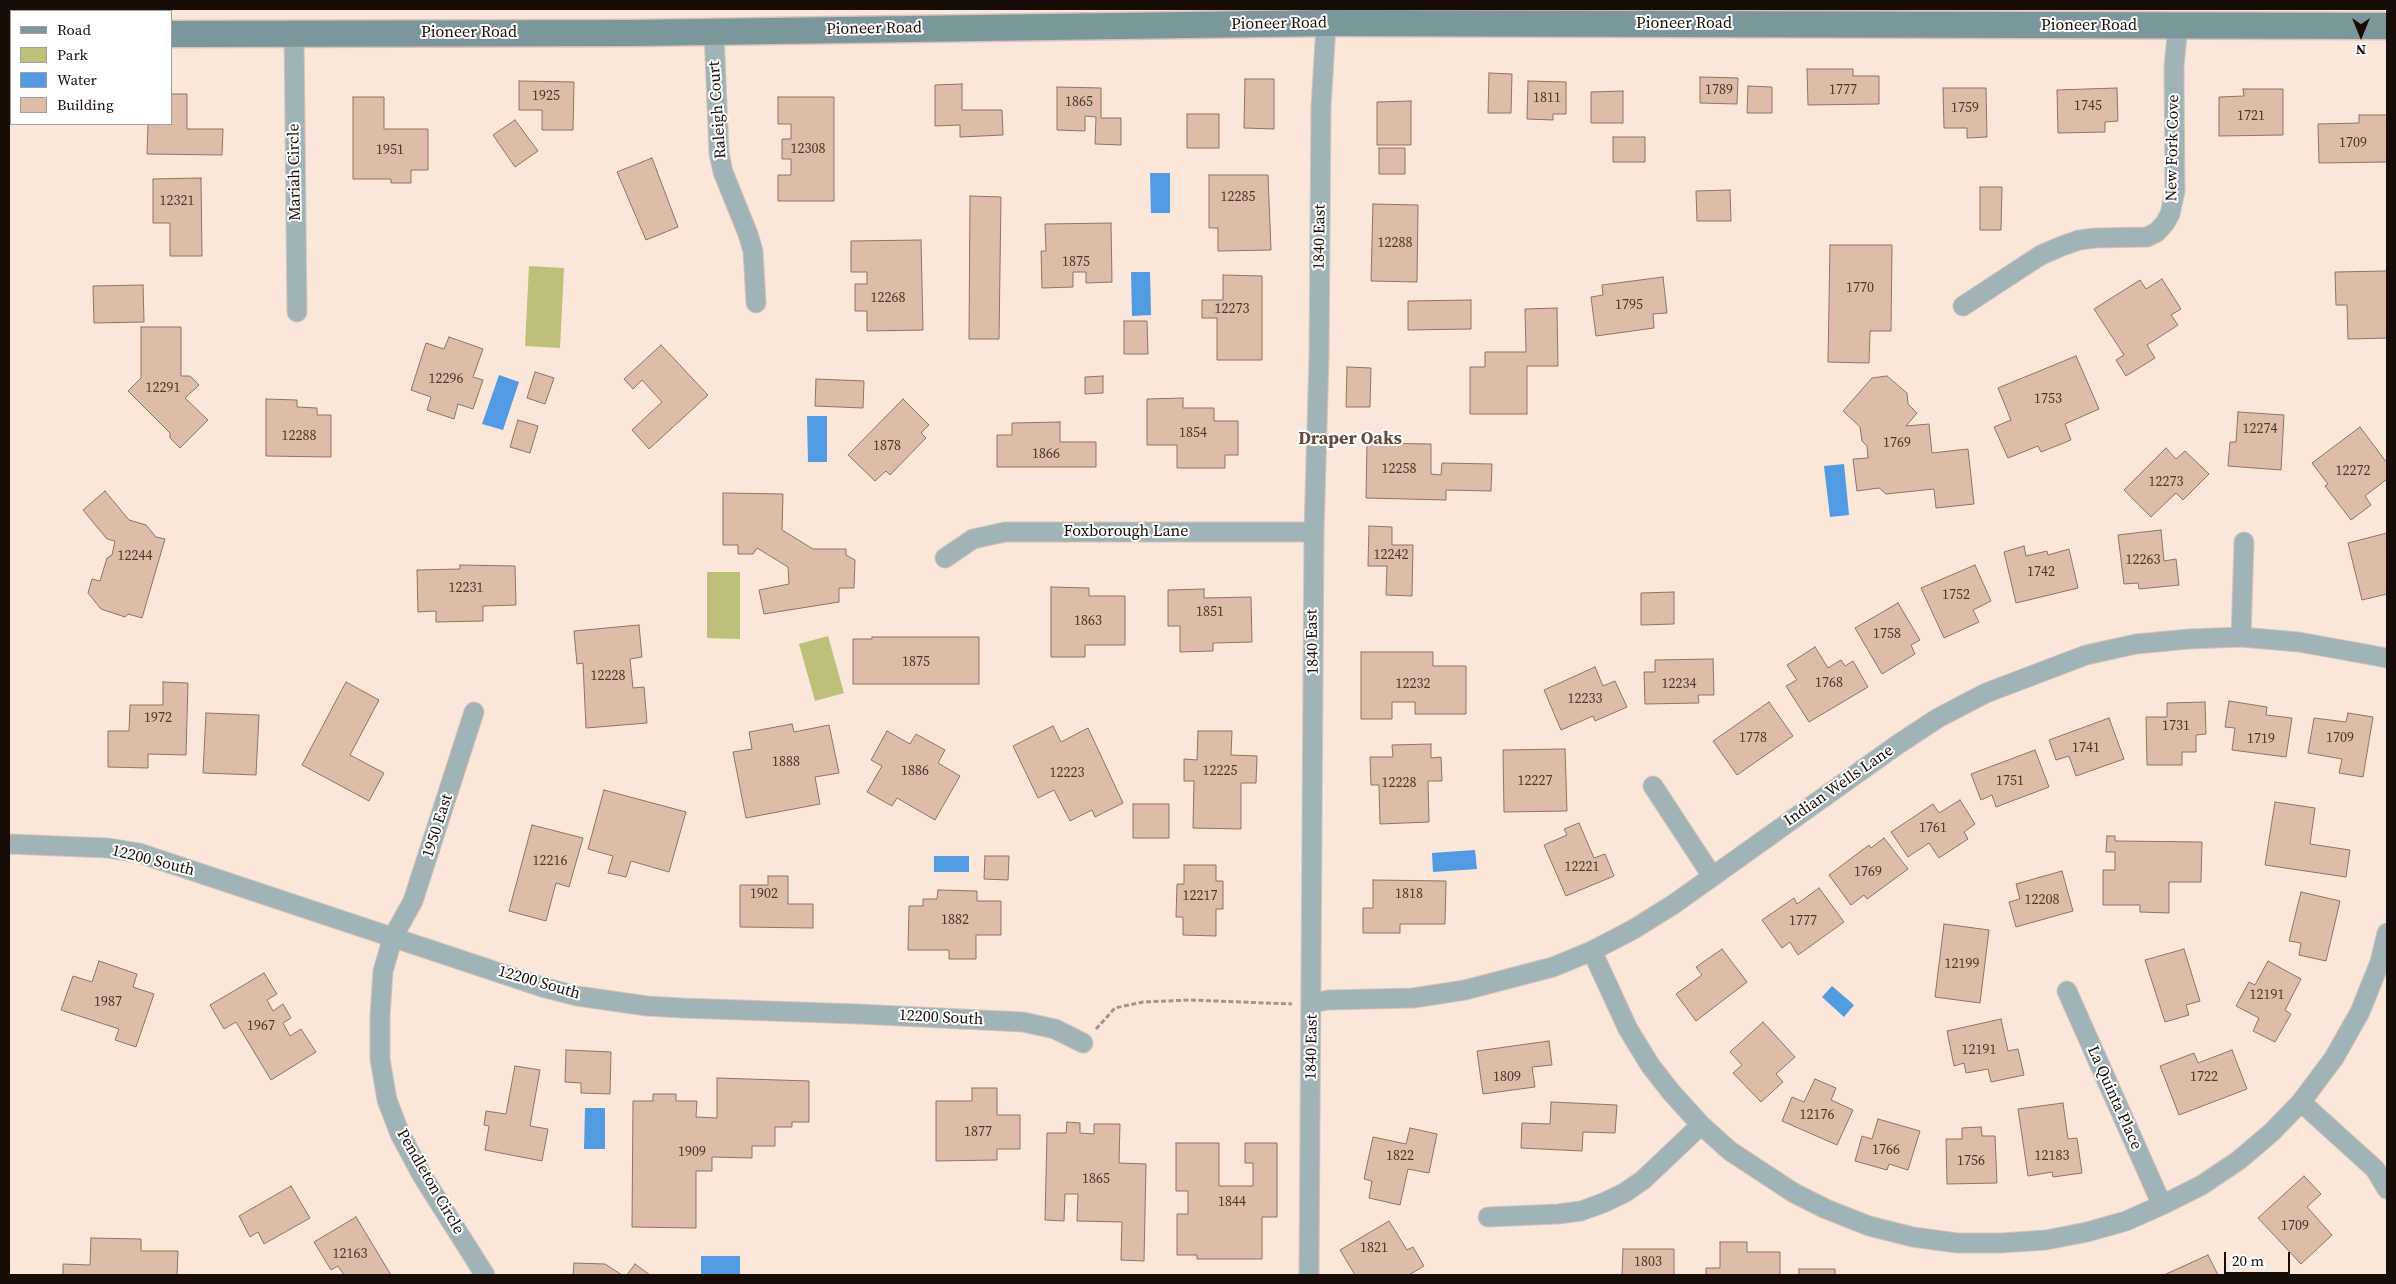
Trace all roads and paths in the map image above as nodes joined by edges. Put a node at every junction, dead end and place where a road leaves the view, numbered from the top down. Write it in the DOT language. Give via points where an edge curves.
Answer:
graph roads {
  1 [pos="1326,16"];
  2 [pos="1813,17"];
  3 [pos="2178,26"];
  4 [pos="2387,26"];
  5 [pos="714,32"];
  6 [pos="294,33"];
  7 [pos="172,34"];
  8 [pos="756,303"];
  9 [pos="1963,306"];
  10 [pos="296,312"];
  11 [pos="1314,532"];
  12 [pos="2244,542"];
  13 [pos="945,558"];
  14 [pos="2241,637"];
  15 [pos="2387,658"];
  16 [pos="474,712"];
  17 [pos="1653,786"];
  18 [pos="9,844"];
  19 [pos="1712,876"];
  20 [pos="2387,933"];
  21 [pos="393,937"];
  22 [pos="1592,951"];
  23 [pos="2067,991"];
  24 [pos="1312,1003"];
  25 [pos="1083,1044"];
  26 [pos="2301,1102"];
  27 [pos="1701,1125"];
  28 [pos="2387,1189"];
  29 [pos="2162,1205"];
  30 [pos="1488,1217"];
  31 [pos="485,1275"];
  32 [pos="1310,1275"];
  1 -- 2 [label="street, Pioneer Road"];
  1 -- 5 [label="street, Pioneer Road"];
  1 -- 11 [label="street, 1840 East" via="1321,107"];
  2 -- 3 [label="street, Pioneer Road"];
  3 -- 4 [label="street, Pioneer Road"];
  3 -- 9 [label="street, New Fork Cove" via="2174,66 2175,191 2165,223 2147,237 2095,238 2062,246 2041,255"];
  5 -- 6 [label="street, Pioneer Road"];
  5 -- 8 [label="street, Raleigh Court" via="719,154 753,251"];
  6 -- 7 [label="street, Pioneer Road"];
  6 -- 10 [label="street, Mariah Circle"];
  11 -- 13 [label="street, Foxborough Lane" via="1006,532 973,539"];
  11 -- 24 [label="street, 1840 East"];
  12 -- 14 [label="street"];
  14 -- 15 [label="street, Indian Wells Lane" via="2299,642"];
  14 -- 19 [label="street, Indian Wells Lane" via="2145,643 2086,655 1986,693 1938,718 1897,745"];
  16 -- 21 [label="street, 1950 East" via="413,901"];
  17 -- 19 [label="street"];
  18 -- 21 [label="street, 12200 South" via="108,848 139,853"];
  19 -- 22 [label="street, Indian Wells Lane" via="1634,929"];
  20 -- 26 [label="street" via="2380,962 2360,1012 2334,1058"];
  21 -- 25 [label="street, 12200 South" via="542,987 612,1002 682,1008 1023,1022 1055,1029"];
  21 -- 31 [label="street, Pendleton Circle" via="383,971 380,1016 380,1059 387,1100 400,1134 423,1177"];
  22 -- 24 [label="street, Indian Wells Lane" via="1553,967 1465,990 1413,998"];
  22 -- 27 [label="street" via="1628,1029 1671,1092"];
  23 -- 29 [label="street, La Quinta Place"];
  24 -- 25 [label="path" via="1143,1002 1115,1008"];
  24 -- 32 [label="street, 1840 East"];
  26 -- 28 [label="street" via="2375,1169"];
  26 -- 29 [label="street" via="2239,1160 2202,1185"];
  27 -- 29 [label="street" via="1730,1151 1826,1210 1869,1226 1913,1237 1957,1243 2046,1240 2087,1232"];
  27 -- 30 [label="street" via="1643,1180 1603,1203 1581,1211 1558,1214"];
}
